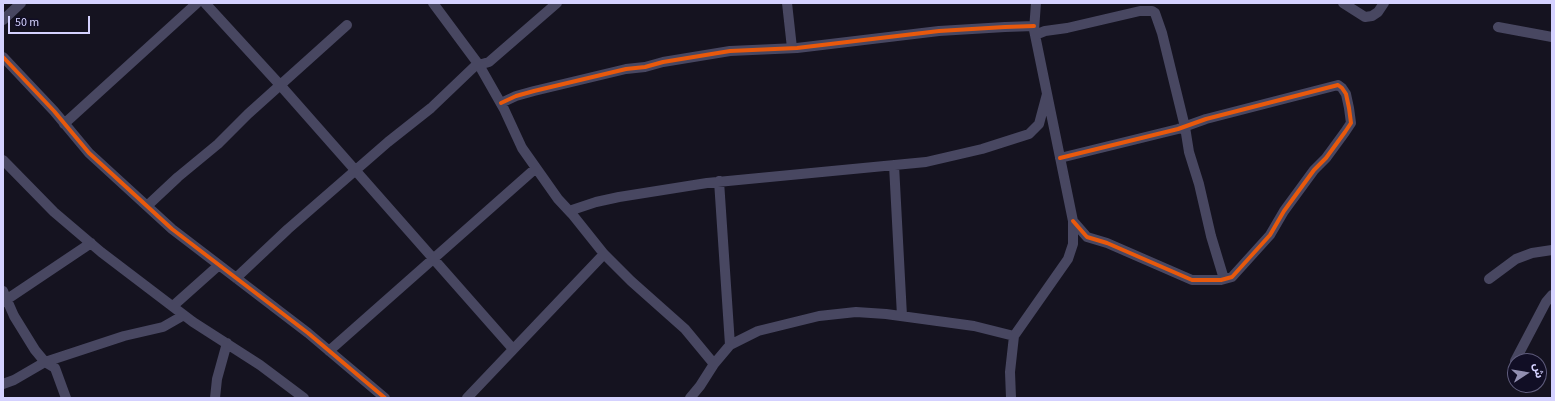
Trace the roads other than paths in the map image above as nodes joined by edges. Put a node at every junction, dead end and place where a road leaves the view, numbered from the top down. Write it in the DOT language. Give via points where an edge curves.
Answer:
graph roads {
  1 [pos="21,3"];
  2 [pos="197,3"];
  3 [pos="205,3"];
  4 [pos="433,3"];
  5 [pos="557,3"];
  6 [pos="787,3"];
  7 [pos="1036,3"];
  8 [pos="1343,3"];
  9 [pos="1384,3"];
  10 [pos="3,20"];
  11 [pos="347,25"];
  12 [pos="1498,27"];
  13 [pos="1035,31"];
  14 [pos="1552,37"];
  15 [pos="792,48"];
  16 [pos="3,57"];
  17 [pos="479,65"];
  18 [pos="281,86"];
  19 [pos="1047,94"];
  20 [pos="501,103"];
  21 [pos="64,124"];
  22 [pos="1185,127"];
  23 [pos="1060,158"];
  24 [pos="3,160"];
  25 [pos="894,165"];
  26 [pos="536,168"];
  27 [pos="355,172"];
  28 [pos="720,181"];
  29 [pos="147,206"];
  30 [pos="569,211"];
  31 [pos="1073,221"];
  32 [pos="91,243"];
  33 [pos="1552,250"];
  34 [pos="604,254"];
  35 [pos="433,259"];
  36 [pos="219,265"];
  37 [pos="236,278"];
  38 [pos="1224,279"];
  39 [pos="1489,279"];
  40 [pos="1552,295"];
  41 [pos="5,298"];
  42 [pos="173,306"];
  43 [pos="184,315"];
  44 [pos="902,316"];
  45 [pos="1014,336"];
  46 [pos="227,344"];
  47 [pos="730,345"];
  48 [pos="513,349"];
  49 [pos="329,351"];
  50 [pos="1520,353"];
  51 [pos="45,362"];
  52 [pos="714,364"];
  53 [pos="3,384"];
  54 [pos="66,398"];
  55 [pos="215,398"];
  56 [pos="304,398"];
  57 [pos="385,398"];
  58 [pos="467,398"];
  59 [pos="690,398"];
  60 [pos="1012,398"];
  1 -- 10 [label="street"];
  2 -- 21 [label="street"];
  3 -- 18 [label="street"];
  4 -- 17 [label="street"];
  5 -- 17 [label="street" via="489,62"];
  6 -- 15 [label="street"];
  7 -- 13 [label="street"];
  8 -- 9 [label="street" via="1365,17 1378,12"];
  11 -- 18 [label="street"];
  12 -- 14 [label="street"];
  13 -- 15 [label="street" via="1005,26"];
  13 -- 19 [label="street"];
  13 -- 22 [label="street" via="1066,28 1140,11 1152,11 1158,19"];
  15 -- 20 [label="street" via="730,51 663,62 534,91"];
  16 -- 21 [label="street"];
  17 -- 20 [label="street"];
  17 -- 27 [label="street"];
  18 -- 27 [label="street"];
  18 -- 29 [label="street"];
  19 -- 23 [label="street"];
  19 -- 25 [label="street" via="1039,124 1029,134 982,149 926,162"];
  20 -- 26 [label="street" via="522,148"];
  21 -- 29 [label="street" via="89,153"];
  22 -- 23 [label="street"];
  22 -- 38 [label="street" via="1189,152"];
  22 -- 38 [label="street" via="1206,119 1338,85 1346,94 1352,123 1314,170 1270,235 1232,277"];
  23 -- 31 [label="street"];
  24 -- 32 [label="street" via="54,212"];
  25 -- 28 [label="street"];
  25 -- 44 [label="street"];
  26 -- 30 [label="street"];
  26 -- 35 [label="street"];
  27 -- 35 [label="street"];
  27 -- 37 [label="street" via="288,229"];
  28 -- 30 [label="street" via="619,197"];
  28 -- 47 [label="street"];
  29 -- 36 [label="street"];
  30 -- 34 [label="street"];
  31 -- 38 [label="street" via="1087,237 1107,243 1192,280"];
  31 -- 45 [label="street" via="1073,244 1068,259"];
  32 -- 41 [label="street"];
  32 -- 42 [label="street"];
  33 -- 39 [label="street" via="1516,259"];
  34 -- 48 [label="street"];
  34 -- 52 [label="street" via="685,330"];
  35 -- 48 [label="street"];
  35 -- 49 [label="street"];
  36 -- 37 [label="street"];
  36 -- 42 [label="street"];
  37 -- 49 [label="street"];
  40 -- 50 [label="street"];
  41 -- 51 [label="street" via="35,350"];
  42 -- 43 [label="street"];
  43 -- 46 [label="street"];
  43 -- 51 [label="street" via="163,327 124,336"];
  44 -- 45 [label="street" via="974,326"];
  44 -- 47 [label="street" via="856,312 819,316 758,330"];
  45 -- 60 [label="street" via="1010,372"];
  46 -- 55 [label="street" via="217,379"];
  46 -- 56 [label="street"];
  47 -- 52 [label="street"];
  48 -- 58 [label="street"];
  49 -- 57 [label="street"];
  51 -- 53 [label="street"];
  51 -- 54 [label="street" via="55,368"];
  52 -- 59 [label="street"];
}
